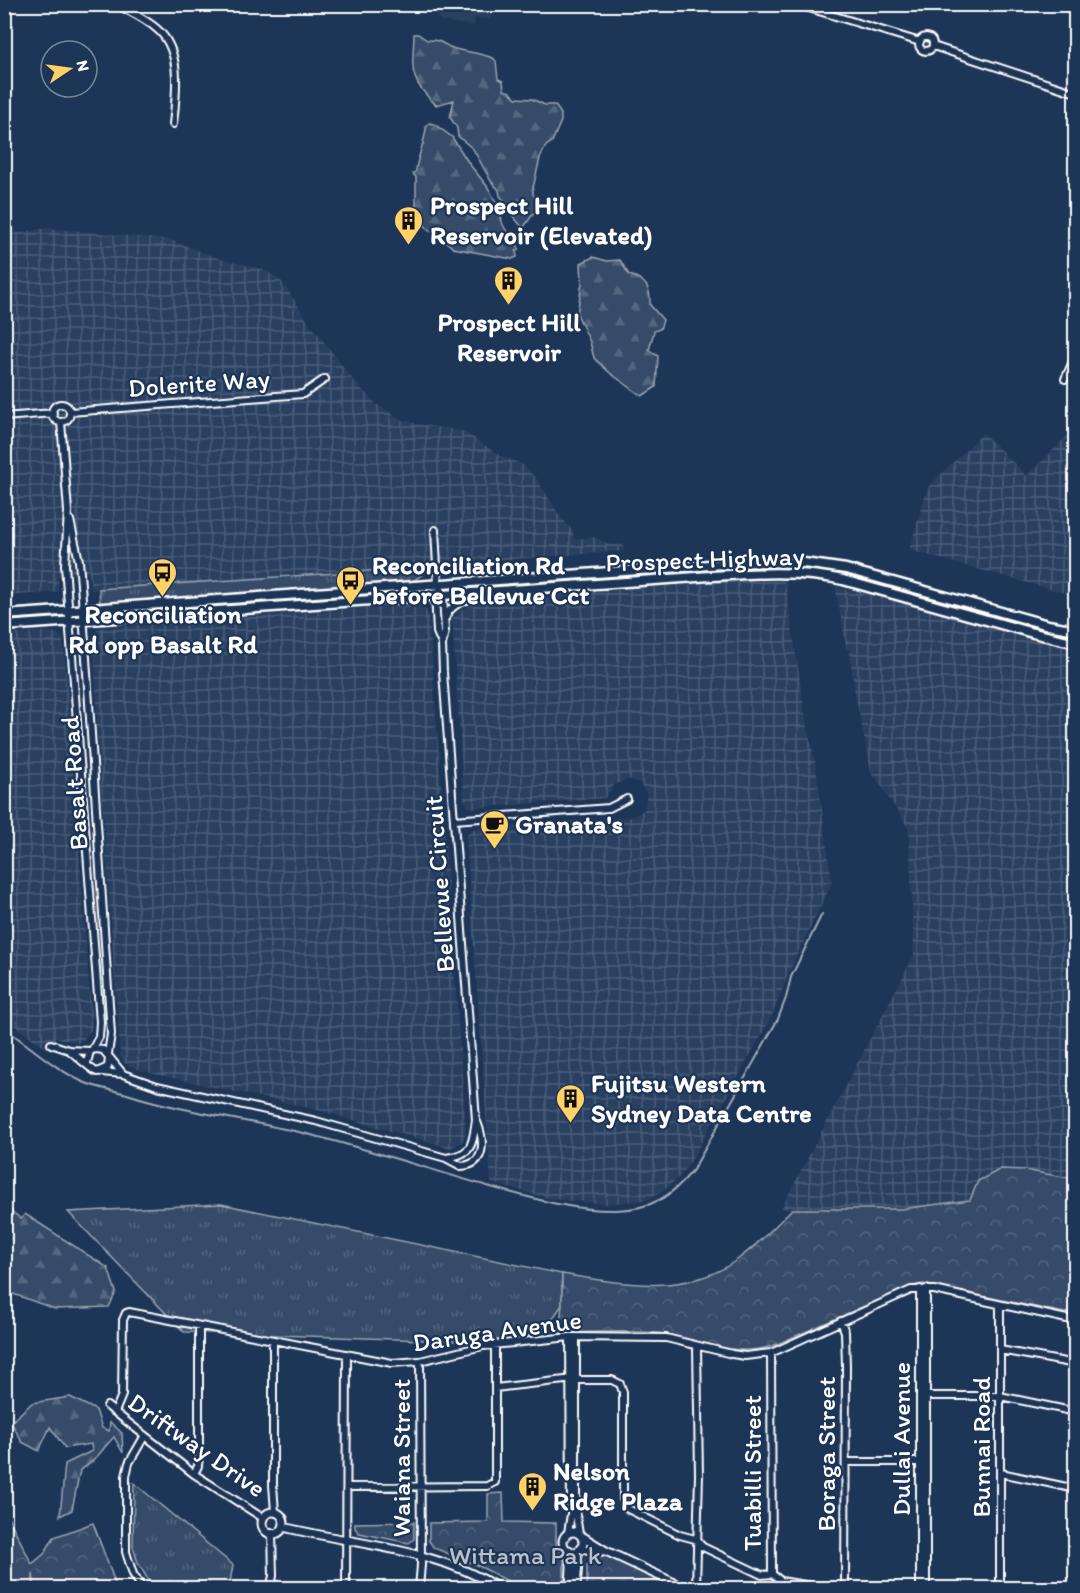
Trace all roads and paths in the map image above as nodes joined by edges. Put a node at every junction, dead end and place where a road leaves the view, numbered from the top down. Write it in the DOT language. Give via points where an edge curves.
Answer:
graph roads {
  1 [pos="116,4"];
  2 [pos="796,4"];
  3 [pos="1076,93"];
  4 [pos="173,124"];
  5 [pos="1076,355"];
  6 [pos="325,379"];
  7 [pos="1065,379"];
  8 [pos="70,412"];
  9 [pos="53,413"];
  10 [pos="4,417"];
  11 [pos="61,422"];
  12 [pos="68,511"];
  13 [pos="435,530"];
  14 [pos="438,584"];
  15 [pos="490,592"];
  16 [pos="439,596"];
  17 [pos="82,609"];
  18 [pos="69,610"];
  19 [pos="4,615"];
  20 [pos="70,621"];
  21 [pos="83,621"];
  22 [pos="444,623"];
  23 [pos="4,626"];
  24 [pos="1076,630"];
  25 [pos="1076,643"];
  26 [pos="442,645"];
  27 [pos="82,777"];
  28 [pos="92,777"];
  29 [pos="627,799"];
  30 [pos="454,820"];
  31 [pos="51,1044"];
  32 [pos="69,1050"];
  33 [pos="91,1051"];
  34 [pos="109,1056"];
  35 [pos="87,1063"];
  36 [pos="101,1072"];
  37 [pos="123,1074"];
  38 [pos="476,1120"];
  39 [pos="446,1158"];
  40 [pos="923,1289"];
  41 [pos="1000,1305"];
  42 [pos="841,1321"];
  43 [pos="1076,1321"];
  44 [pos="199,1326"];
  45 [pos="573,1337"];
  46 [pos="273,1340"];
  47 [pos="495,1345"];
  48 [pos="698,1346"];
  49 [pos="1000,1350"];
  50 [pos="771,1353"];
  51 [pos="347,1354"];
  52 [pos="420,1361"];
  53 [pos="1076,1364"];
  54 [pos="573,1380"];
  55 [pos="495,1388"];
  56 [pos="923,1396"];
  57 [pos="1000,1396"];
  58 [pos="107,1406"];
  59 [pos="115,1412"];
  60 [pos="1076,1412"];
  61 [pos="144,1437"];
  62 [pos="846,1462"];
  63 [pos="923,1462"];
  64 [pos="1000,1473"];
  65 [pos="194,1474"];
  66 [pos="422,1486"];
  67 [pos="347,1487"];
  68 [pos="1075,1489"];
  69 [pos="275,1512"];
  70 [pos="263,1518"];
  71 [pos="283,1527"];
  72 [pos="272,1533"];
  73 [pos="568,1533"];
  74 [pos="580,1534"];
  75 [pos="698,1540"];
  76 [pos="347,1541"];
  77 [pos="569,1550"];
  78 [pos="579,1550"];
  79 [pos="606,1551"];
  80 [pos="421,1555"];
  81 [pos="772,1574"];
  82 [pos="142,1588"];
  83 [pos="270,1588"];
  84 [pos="346,1588"];
  85 [pos="419,1588"];
  86 [pos="498,1588"];
  87 [pos="570,1588"];
  88 [pos="576,1588"];
  89 [pos="685,1588"];
  90 [pos="696,1588"];
  91 [pos="824,1588"];
  92 [pos="845,1588"];
  93 [pos="920,1588"];
  94 [pos="926,1588"];
  95 [pos="1000,1588"];
  96 [pos="1075,1588"];
  1 -- 4 [label="street" via="152,25 167,43 176,80"];
  2 -- 3 [label="street" via="920,42 927,38 933,46"];
  5 -- 7 [label="street"];
  6 -- 8 [label="street, Dolerite Way" via="303,394"];
  8 -- 9 [label="street" via="68,407 59,405"];
  8 -- 11 [label="street" via="69,418"];
  9 -- 10 [label="street"];
  9 -- 11 [label="street"];
  11 -- 12 [label="street, Basalt Road"];
  12 -- 17 [label="street, Basalt Road" via="79,561"];
  12 -- 18 [label="street, Basalt Road" via="65,565"];
  13 -- 14 [label="street"];
  14 -- 16 [label="street, Bellevue Circuit"];
  14 -- 17 [label="main road, Prospect Highway"];
  14 -- 24 [label="main road, Prospect Highway" via="678,566 804,563 846,568"];
  15 -- 16 [label="main road, Prospect Highway"];
  15 -- 22 [label="street" via="454,606"];
  15 -- 25 [label="main road, Prospect Highway" via="766,573 820,576"];
  16 -- 21 [label="main road, Prospect Highway"];
  16 -- 22 [label="street, Bellevue Circuit"];
  16 -- 26 [label="street, Bellevue Circuit" via="437,632"];
  17 -- 18 [label="main road, Prospect Highway"];
  17 -- 21 [label="street, Basalt Road"];
  18 -- 19 [label="main road, Prospect Highway"];
  18 -- 20 [label="street, Basalt Road"];
  20 -- 21 [label="main road, Prospect Highway"];
  20 -- 23 [label="main road, Prospect Highway"];
  20 -- 27 [label="street, Basalt Road"];
  21 -- 28 [label="street, Basalt Road"];
  22 -- 26 [label="street, Bellevue Circuit"];
  26 -- 30 [label="street, Bellevue Circuit"];
  27 -- 28 [label="street"];
  27 -- 33 [label="street, Basalt Road" via="100,1022 99,1037"];
  28 -- 34 [label="street, Basalt Road" via="111,1034"];
  29 -- 30 [label="street" via="609,808"];
  30 -- 38 [label="street, Bellevue Circuit"];
  31 -- 32 [label="street"];
  32 -- 33 [label="street"];
  32 -- 35 [label="street"];
  33 -- 34 [label="street" via="103,1050"];
  33 -- 35 [label="street"];
  34 -- 36 [label="street" via="108,1068"];
  34 -- 37 [label="street"];
  35 -- 36 [label="street" via="90,1070"];
  36 -- 37 [label="street, Bellevue Circuit"];
  37 -- 39 [label="street, Bellevue Circuit" via="157,1086 316,1121"];
  38 -- 39 [label="street, Bellevue Circuit" via="470,1148 463,1155"];
  38 -- 39 [label="street, Bellevue Circuit" via="483,1143 479,1157 466,1166"];
  40 -- 41 [label="street"];
  40 -- 42 [label="street, Daruga Avenue" via="911,1290"];
  40 -- 56 [label="street, Dullai Avenue"];
  41 -- 43 [label="street"];
  41 -- 49 [label="street, Bunnai Road"];
  42 -- 50 [label="street, Daruga Avenue"];
  42 -- 62 [label="street, Boraga Street" via="845,1332"];
  44 -- 46 [label="street, Daruga Avenue"];
  44 -- 59 [label="street, Daruga Avenue" via="126,1313 122,1395"];
  44 -- 65 [label="street" via="199,1456"];
  45 -- 47 [label="street, Daruga Avenue"];
  45 -- 48 [label="street, Daruga Avenue" via="655,1337"];
  45 -- 54 [label="street"];
  46 -- 51 [label="street, Daruga Avenue"];
  46 -- 69 [label="street"];
  47 -- 52 [label="street, Daruga Avenue"];
  47 -- 55 [label="street"];
  48 -- 50 [label="street, Daruga Avenue" via="746,1356"];
  48 -- 75 [label="street"];
  49 -- 53 [label="street"];
  49 -- 57 [label="street, Bunnai Road"];
  50 -- 81 [label="street, Tuabilli Street"];
  51 -- 52 [label="street, Daruga Avenue" via="392,1363"];
  51 -- 67 [label="street"];
  52 -- 66 [label="street, Waiana Street"];
  54 -- 55 [label="street"];
  54 -- 73 [label="street"];
  54 -- 74 [label="street" via="576,1515"];
  54 -- 75 [label="street" via="612,1380 620,1384 625,1504 632,1512"];
  55 -- 66 [label="street" via="495,1482 487,1486"];
  56 -- 57 [label="street"];
  56 -- 63 [label="street, Dullai Avenue"];
  57 -- 60 [label="street"];
  57 -- 64 [label="street, Bunnai Road"];
  58 -- 59 [label="street, Driftway Drive"];
  59 -- 61 [label="street, Driftway Drive"];
  61 -- 65 [label="street, Driftway Drive"];
  61 -- 82 [label="street" via="126,1476 126,1552"];
  62 -- 63 [label="street"];
  62 -- 92 [label="street, Boraga Street"];
  63 -- 93 [label="street, Dullai Avenue"];
  63 -- 94 [label="street, Dullai Avenue"];
  64 -- 68 [label="street"];
  64 -- 95 [label="street, Bunnai Road"];
  65 -- 70 [label="street, Driftway Drive"];
  66 -- 67 [label="street"];
  66 -- 80 [label="street, Waiana Street"];
  67 -- 76 [label="street"];
  68 -- 96 [label="street"];
  69 -- 70 [label="street"];
  69 -- 71 [label="street" via="283,1519"];
  70 -- 72 [label="street" via="263,1528"];
  71 -- 72 [label="street"];
  71 -- 76 [label="street, Driftway Drive"];
  72 -- 83 [label="street"];
  73 -- 74 [label="street"];
  73 -- 77 [label="street" via="564,1540"];
  74 -- 78 [label="street" via="583,1542"];
  74 -- 79 [label="street"];
  75 -- 81 [label="street" via="703,1547 762,1575"];
  75 -- 90 [label="street"];
  76 -- 80 [label="street, Driftway Drive"];
  76 -- 84 [label="street"];
  77 -- 78 [label="street"];
  77 -- 87 [label="street"];
  78 -- 79 [label="street"];
  78 -- 88 [label="street"];
  79 -- 89 [label="street"];
  80 -- 85 [label="street, Waiana Street"];
  80 -- 86 [label="street, Driftway Drive" via="457,1566"];
  81 -- 91 [label="street, Tuabilli Street" via="781,1581"];
}
